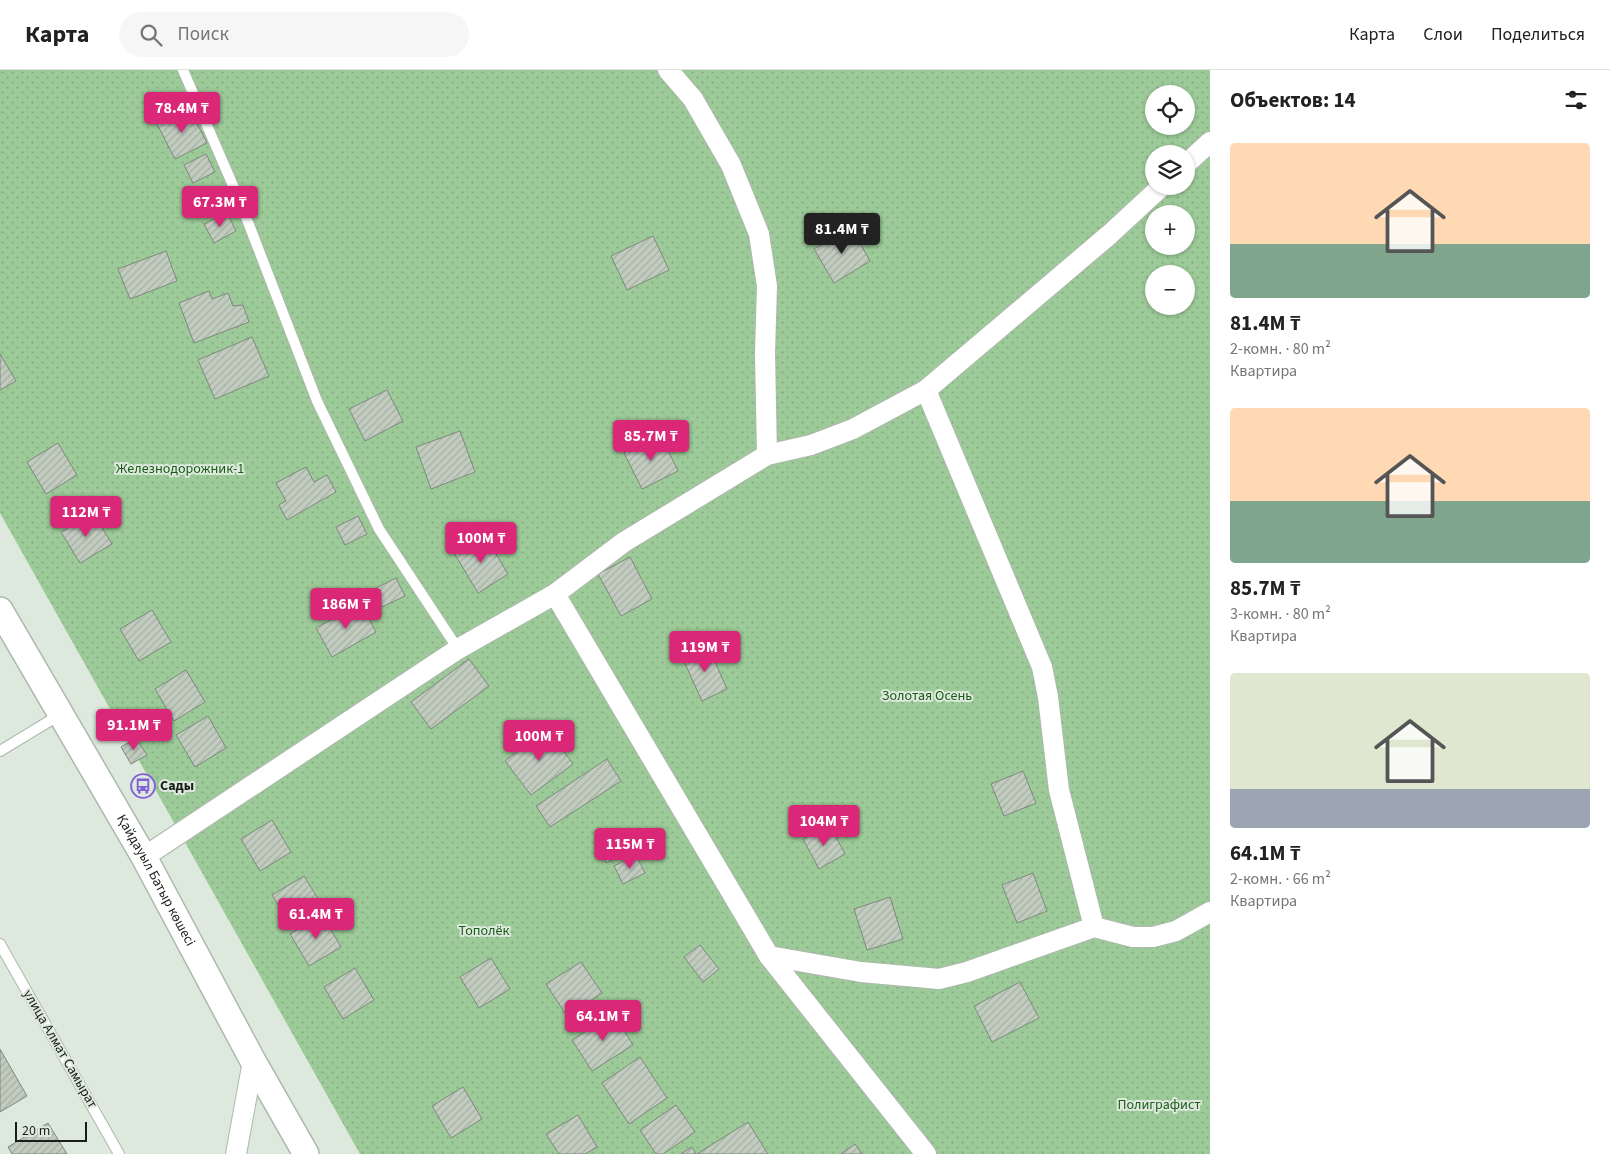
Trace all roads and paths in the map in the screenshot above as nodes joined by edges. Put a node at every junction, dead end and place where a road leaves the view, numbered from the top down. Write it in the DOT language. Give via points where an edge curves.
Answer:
graph roads {
  1 [pos="183,70"];
  2 [pos="668,70"];
  3 [pos="1210,142"];
  4 [pos="1195,156"];
  5 [pos="1152,195"];
  6 [pos="926,390"];
  7 [pos="767,455"];
  8 [pos="555,594"];
  9 [pos="0,610"];
  10 [pos="458,649"];
  11 [pos="61,714"];
  12 [pos="0,750"];
  13 [pos="144,858"];
  14 [pos="1210,912"];
  15 [pos="1094,926"];
  16 [pos="0,944"];
  17 [pos="769,956"];
  18 [pos="253,1061"];
  19 [pos="119,1154"];
  20 [pos="236,1154"];
  21 [pos="306,1154"];
  22 [pos="926,1154"];
  1 -- 10 [label="lane" via="241,204 317,401 379,529"];
  2 -- 7 [label="street" via="693,99 731,165 759,234 767,286"];
  3 -- 4 [label="street"];
  5 -- 6 [label="street"];
  6 -- 7 [label="street" via="853,429 811,445"];
  6 -- 15 [label="street" via="1042,667 1060,790"];
  7 -- 8 [label="street" via="624,542"];
  8 -- 10 [label="street"];
  8 -- 17 [label="street"];
  9 -- 11 [label="street, Қайдауыл Батыр көшесі"];
  10 -- 13 [label="street"];
  11 -- 12 [label="lane"];
  11 -- 13 [label="street, Қайдауыл Батыр көшесі"];
  13 -- 18 [label="street, Қайдауыл Батыр көшесі"];
  14 -- 15 [label="street" via="1176,931 1153,937 1133,937"];
  15 -- 17 [label="street" via="939,979 861,972"];
  16 -- 19 [label="lane, улица Алмат Самырат"];
  17 -- 22 [label="street"];
  18 -- 20 [label="street"];
  18 -- 21 [label="street, Қайдауыл Батыр көшесі"];
}
